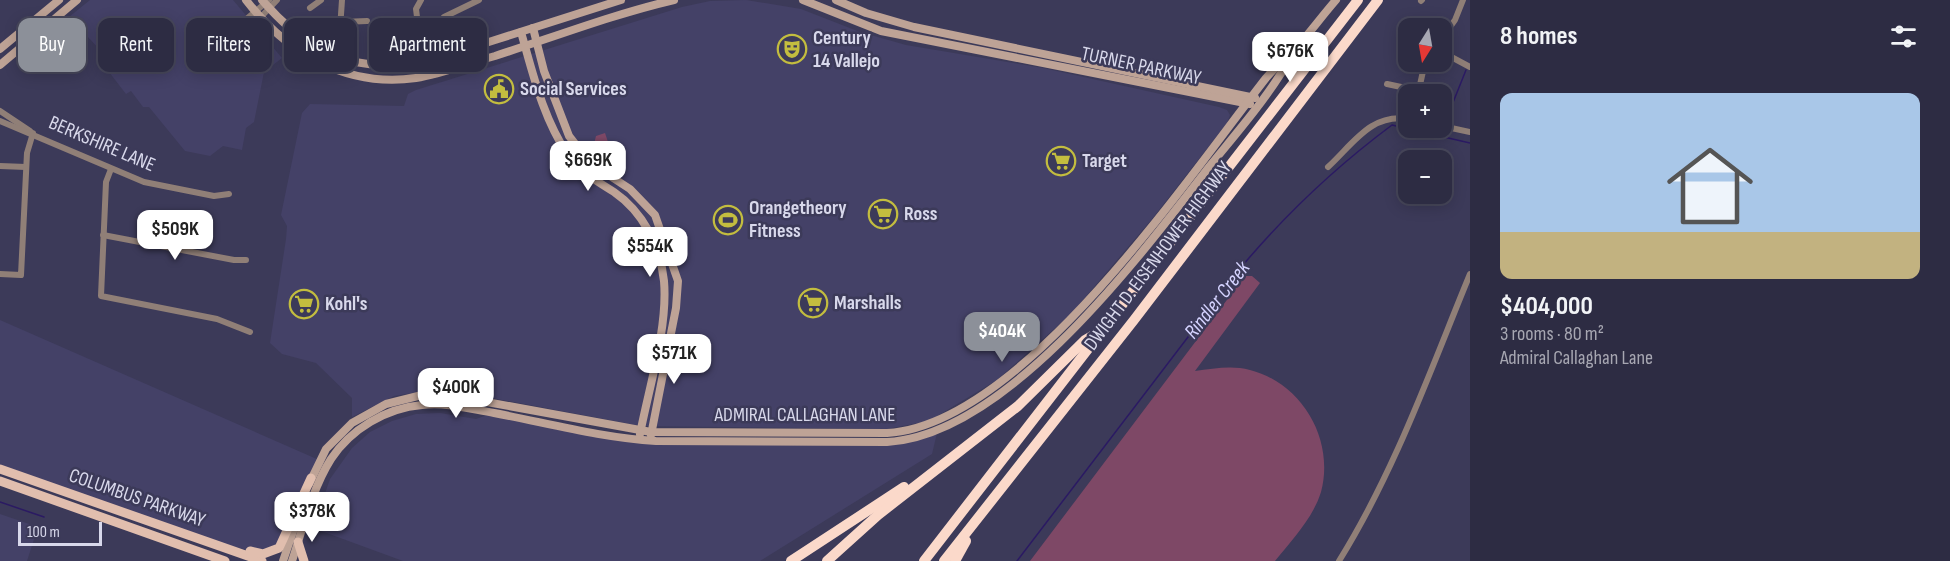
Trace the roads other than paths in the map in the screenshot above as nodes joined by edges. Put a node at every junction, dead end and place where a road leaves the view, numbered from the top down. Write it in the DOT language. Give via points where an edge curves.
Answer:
graph roads {
  1 [pos="59,0"];
  2 [pos="77,0"];
  3 [pos="246,0"];
  4 [pos="277,0"];
  5 [pos="321,0"];
  6 [pos="342,0"];
  7 [pos="421,0"];
  8 [pos="479,0"];
  9 [pos="621,0"];
  10 [pos="674,0"];
  11 [pos="805,0"];
  12 [pos="836,0"];
  13 [pos="1336,0"];
  14 [pos="1358,0"];
  15 [pos="1378,0"];
  16 [pos="1463,0"];
  17 [pos="266,3"];
  18 [pos="310,8"];
  19 [pos="257,15"];
  20 [pos="444,17"];
  21 [pos="253,18"];
  22 [pos="417,18"];
  23 [pos="368,21"];
  24 [pos="1452,24"];
  25 [pos="533,28"];
  26 [pos="520,32"];
  27 [pos="487,42"];
  28 [pos="537,43"];
  29 [pos="525,46"];
  30 [pos="0,49"];
  31 [pos="1452,57"];
  32 [pos="0,64"];
  33 [pos="369,64"];
  34 [pos="1470,67"];
  35 [pos="436,73"];
  36 [pos="1387,84"];
  37 [pos="1398,87"];
  38 [pos="1256,99"];
  39 [pos="1246,104"];
  40 [pos="0,111"];
  41 [pos="1398,118"];
  42 [pos="0,120"];
  43 [pos="1452,128"];
  44 [pos="1470,132"];
  45 [pos="33,133"];
  46 [pos="0,166"];
  47 [pos="27,167"];
  48 [pos="1328,167"];
  49 [pos="111,169"];
  50 [pos="229,194"];
  51 [pos="103,235"];
  52 [pos="246,260"];
  53 [pos="0,274"];
  54 [pos="1470,274"];
  55 [pos="1104,328"];
  56 [pos="250,332"];
  57 [pos="640,435"];
  58 [pos="650,436"];
  59 [pos="957,453"];
  60 [pos="0,469"];
  61 [pos="311,478"];
  62 [pos="3,483"];
  63 [pos="87,499"];
  64 [pos="976,522"];
  65 [pos="192,536"];
  66 [pos="298,542"];
  67 [pos="225,561"];
  68 [pos="262,561"];
  69 [pos="283,561"];
  70 [pos="292,561"];
  71 [pos="304,561"];
  72 [pos="790,561"];
  73 [pos="827,561"];
  74 [pos="924,561"];
  75 [pos="944,561"];
  76 [pos="955,561"];
  77 [pos="1339,561"];
  1 -- 30 [label="main road"];
  2 -- 32 [label="main road"];
  3 -- 19 [label="main road"];
  4 -- 17 [label="street"];
  5 -- 18 [label="street"];
  6 -- 23 [label="street" via="341,26"];
  7 -- 22 [label="street" via="416,9"];
  8 -- 20 [label="street"];
  9 -- 25 [label="main road"];
  10 -- 28 [label="main road"];
  11 -- 39 [label="main road, TURNER PARKWAY" via="881,31"];
  12 -- 38 [label="main road, TURNER PARKWAY" via="914,27"];
  13 -- 38 [label="main road, ADMIRAL CALLAGHAN LANE"];
  14 -- 55 [label="highway, DWIGHT D. EISENHOWER HIGHWAY"];
  15 -- 64 [label="highway, DWIGHT D. EISENHOWER HIGHWAY"];
  16 -- 24 [label="street"];
  17 -- 19 [label="street"];
  17 -- 33 [label="main road" via="300,36 332,55"];
  19 -- 21 [label="street"];
  19 -- 35 [label="main road" via="290,45 335,71 378,79 417,78"];
  25 -- 26 [label="main road"];
  25 -- 28 [label="main road"];
  26 -- 27 [label="main road"];
  26 -- 29 [label="main road"];
  28 -- 29 [label="main road"];
  28 -- 58 [label="main road" via="569,136 590,163 630,189 655,215 678,281"];
  29 -- 35 [label="main road"];
  29 -- 57 [label="main road" via="552,128 568,155 640,216 658,253 664,302"];
  31 -- 34 [label="street"];
  36 -- 37 [label="street"];
  38 -- 39 [label="main road, TURNER PARKWAY"];
  38 -- 58 [label="main road, ADMIRAL CALLAGHAN LANE" via="1123,276 1080,323 1005,390 952,424 927,436 897,441"];
  39 -- 58 [label="main road, ADMIRAL CALLAGHAN LANE" via="1155,222 1073,316 999,382 948,416 916,429 887,433"];
  40 -- 45 [label="street, BERKSHIRE LANE"];
  41 -- 48 [label="street" via="1376,122"];
  42 -- 45 [label="street, BERKSHIRE LANE"];
  43 -- 44 [label="street"];
  45 -- 47 [label="street"];
  45 -- 49 [label="street, BERKSHIRE LANE"];
  46 -- 47 [label="street"];
  47 -- 53 [label="street" via="21,275"];
  49 -- 50 [label="street, BERKSHIRE LANE" via="157,185 214,196"];
  49 -- 51 [label="street" via="106,182"];
  51 -- 52 [label="street"];
  51 -- 56 [label="street" via="101,296 217,319"];
  54 -- 77 [label="street" via="1418,405 1364,521"];
  55 -- 59 [label="highway" via="1086,340 1018,406"];
  55 -- 74 [label="highway, DWIGHT D. EISENHOWER HIGHWAY"];
  57 -- 58 [label="main road, ADMIRAL CALLAGHAN LANE"];
  57 -- 61 [label="main road, ADMIRAL CALLAGHAN LANE" via="459,397 412,396 376,408 352,423 327,449"];
  57 -- 66 [label="main road, ADMIRAL CALLAGHAN LANE" via="450,405 423,404 398,410 365,425 334,455 321,477"];
  59 -- 72 [label="highway"];
  59 -- 73 [label="highway"];
  60 -- 63 [label="main road, COLUMBUS PARKWAY"];
  61 -- 65 [label="main road" via="282,544 274,551 263,554"];
  61 -- 69 [label="main road, ADMIRAL CALLAGHAN LANE"];
  62 -- 63 [label="main road" via="30,486 81,503"];
  62 -- 67 [label="main road, COLUMBUS PARKWAY"];
  63 -- 65 [label="main road, COLUMBUS PARKWAY"];
  64 -- 75 [label="highway, DWIGHT D. EISENHOWER HIGHWAY"];
  64 -- 76 [label="highway"];
  65 -- 68 [label="main road, COLUMBUS PARKWAY"];
  66 -- 70 [label="main road, ADMIRAL CALLAGHAN LANE"];
  66 -- 71 [label="main road"];
}
